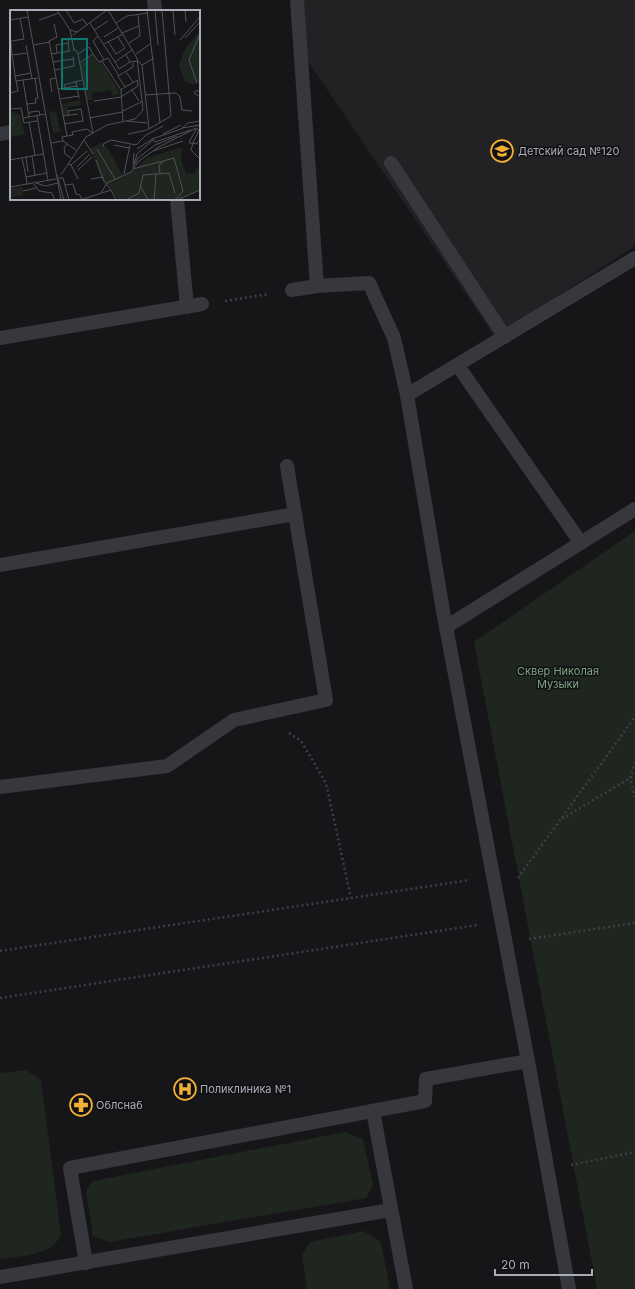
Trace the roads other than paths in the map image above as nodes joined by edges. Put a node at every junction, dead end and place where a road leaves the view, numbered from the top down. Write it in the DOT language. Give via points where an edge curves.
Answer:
graph roads {
  1 [pos="154,0"];
  2 [pos="296,0"];
  3 [pos="155,10"];
  4 [pos="10,132"];
  5 [pos="0,134"];
  6 [pos="391,163"];
  7 [pos="177,200"];
  8 [pos="635,258"];
  9 [pos="318,286"];
  10 [pos="292,290"];
  11 [pos="202,304"];
  12 [pos="187,307"];
  13 [pos="505,337"];
  14 [pos="0,338"];
  15 [pos="458,366"];
  16 [pos="407,396"];
  17 [pos="288,466"];
  18 [pos="635,509"];
  19 [pos="295,514"];
  20 [pos="581,542"];
  21 [pos="0,565"];
  22 [pos="446,627"];
  23 [pos="0,787"];
  24 [pos="528,1061"];
  25 [pos="372,1111"];
  26 [pos="391,1210"];
  27 [pos="86,1263"];
  28 [pos="0,1277"];
  29 [pos="406,1289"];
  30 [pos="569,1289"];
  1 -- 3 [label="lane"];
  2 -- 9 [label="lane"];
  4 -- 5 [label="lane"];
  6 -- 13 [label="lane"];
  7 -- 12 [label="lane"];
  8 -- 13 [label="lane"];
  9 -- 10 [label="lane"];
  9 -- 16 [label="lane" via="370,283 394,338"];
  11 -- 12 [label="lane"];
  12 -- 14 [label="lane"];
  13 -- 15 [label="lane"];
  15 -- 16 [label="lane"];
  15 -- 20 [label="lane"];
  16 -- 22 [label="lane"];
  17 -- 19 [label="lane"];
  18 -- 20 [label="lane"];
  19 -- 21 [label="lane"];
  19 -- 23 [label="lane" via="326,700 234,720 167,766"];
  20 -- 22 [label="lane"];
  22 -- 24 [label="lane"];
  24 -- 25 [label="lane" via="426,1079 425,1101"];
  24 -- 30 [label="lane"];
  25 -- 26 [label="lane"];
  25 -- 27 [label="lane" via="70,1168"];
  26 -- 27 [label="lane"];
  26 -- 29 [label="lane"];
  27 -- 28 [label="lane"];
}
